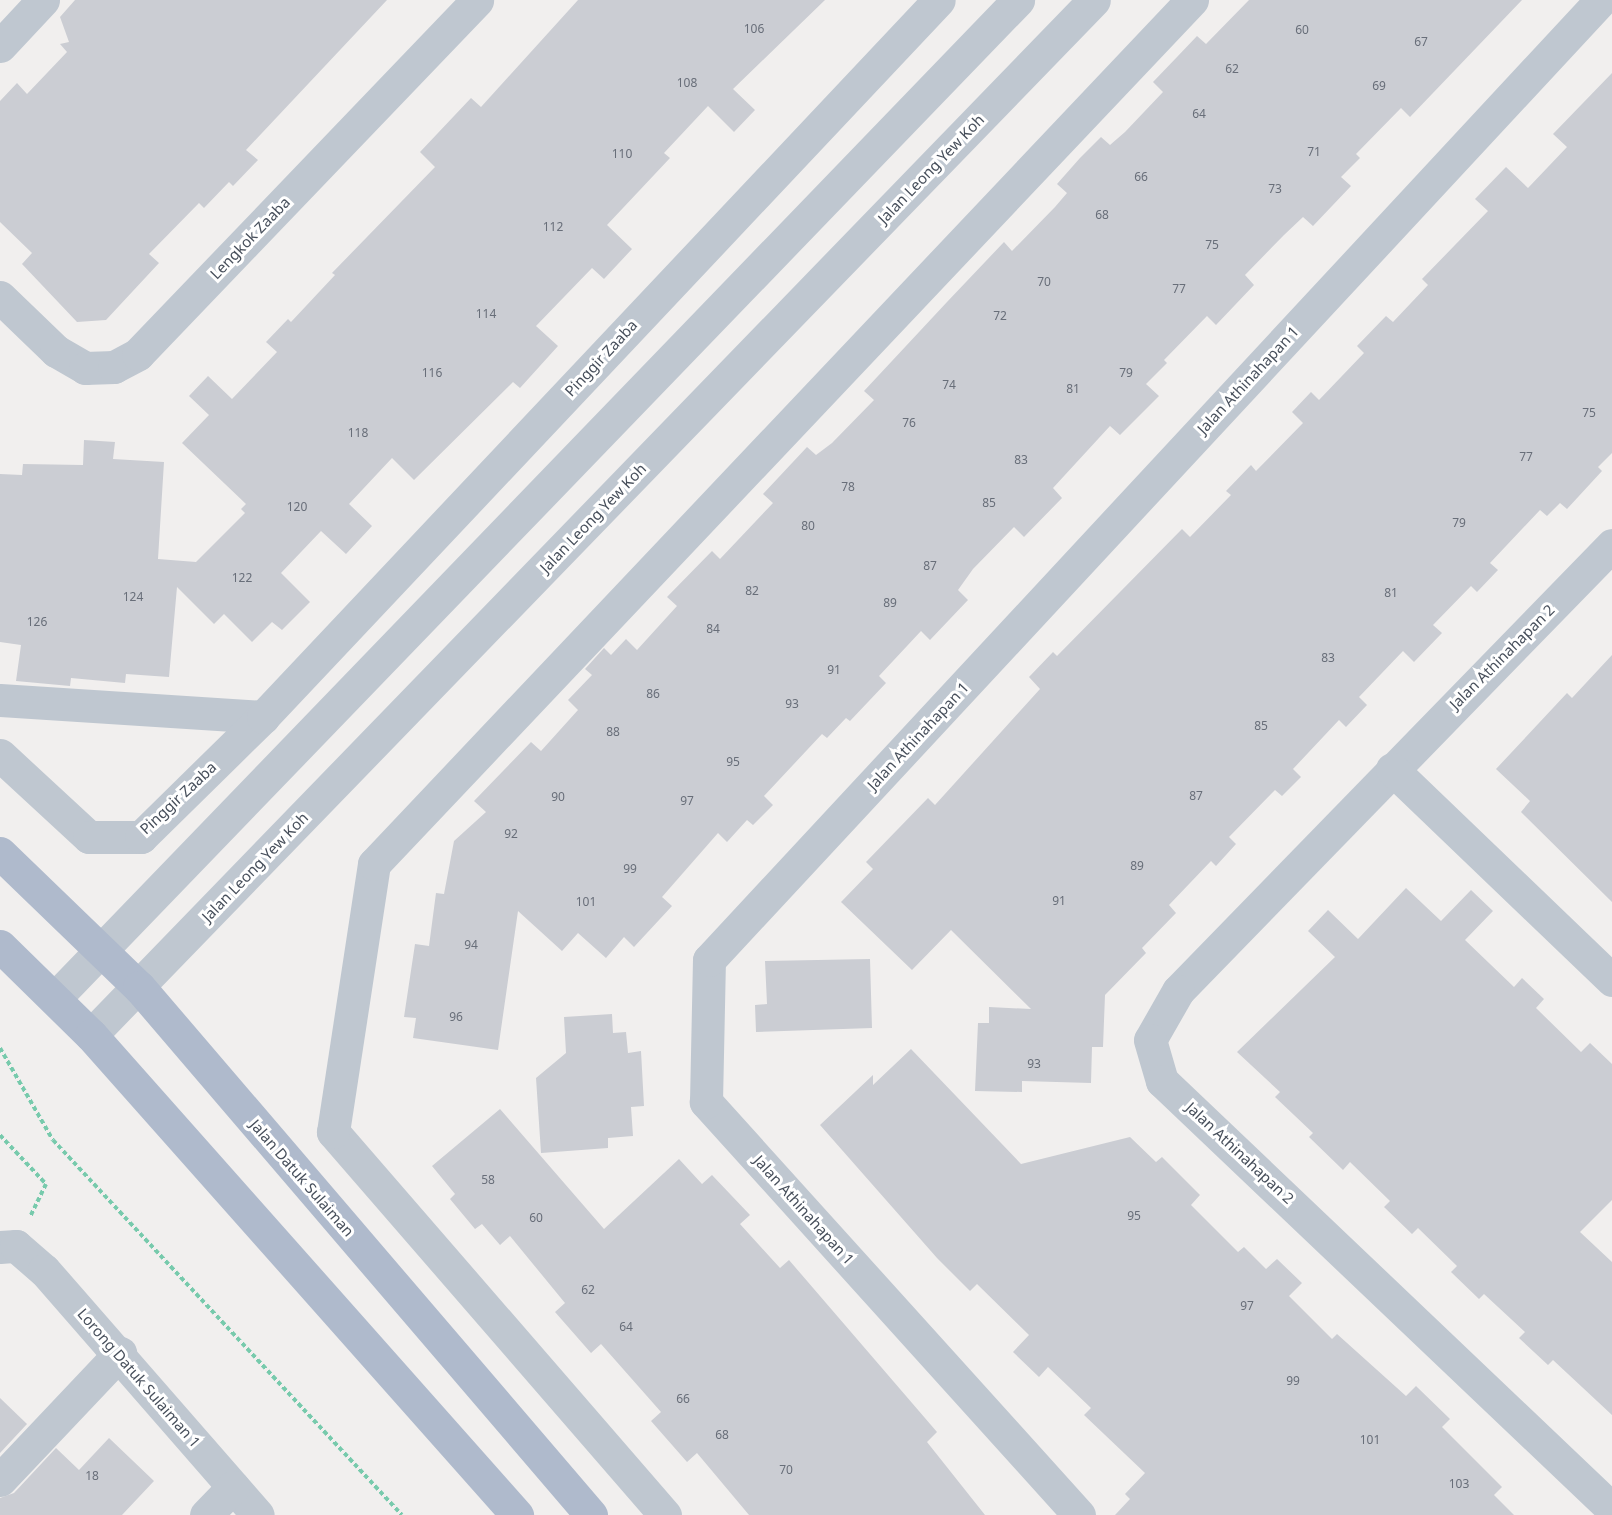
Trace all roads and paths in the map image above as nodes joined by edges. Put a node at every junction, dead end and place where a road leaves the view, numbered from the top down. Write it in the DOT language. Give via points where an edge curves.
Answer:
graph roads {
  1 [pos="43,0"];
  2 [pos="477,0"];
  3 [pos="939,0"];
  4 [pos="1018,0"];
  5 [pos="1094,0"];
  6 [pos="1192,0"];
  7 [pos="1601,0"];
  8 [pos="0,46"];
  9 [pos="0,297"];
  10 [pos="1612,545"];
  11 [pos="0,700"];
  12 [pos="263,717"];
  13 [pos="0,755"];
  14 [pos="1392,769"];
  15 [pos="0,853"];
  16 [pos="0,946"];
  17 [pos="102,950"];
  18 [pos="1612,980"];
  19 [pos="138,987"];
  20 [pos="54,998"];
  21 [pos="91,1035"];
  22 [pos="0,1048"];
  23 [pos="2,1055"];
  24 [pos="0,1135"];
  25 [pos="46,1184"];
  26 [pos="8,1246"];
  27 [pos="120,1353"];
  28 [pos="0,1479"];
  29 [pos="232,1487"];
  30 [pos="1612,1509"];
  31 [pos="206,1515"];
  32 [pos="258,1515"];
  33 [pos="402,1515"];
  34 [pos="518,1515"];
  35 [pos="591,1515"];
  36 [pos="665,1515"];
  37 [pos="1079,1515"];
  1 -- 8 [label="street"];
  2 -- 9 [label="street, Lengkok Zaaba" via="138,354 114,367 85,368 56,351"];
  3 -- 12 [label="street, Pinggir Zaaba"];
  4 -- 17 [label="street"];
  5 -- 19 [label="street, Jalan Leong Yew Koh"];
  6 -- 36 [label="street" via="374,864 333,1132"];
  7 -- 37 [label="street, Jalan Athinahapan 1" via="709,960 706,1102"];
  10 -- 14 [label="street, Jalan Athinahapan 2"];
  11 -- 12 [label="street"];
  12 -- 13 [label="street, Pinggir Zaaba" via="141,837 89,837"];
  14 -- 18 [label="street"];
  14 -- 30 [label="street, Jalan Athinahapan 2" via="1178,991 1150,1040 1162,1081"];
  15 -- 17 [label="main road, Jalan Datuk Sulaiman"];
  16 -- 20 [label="main road"];
  17 -- 19 [label="main road, Jalan Datuk Sulaiman"];
  17 -- 20 [label="street"];
  19 -- 21 [label="street, Jalan Leong Yew Koh"];
  19 -- 35 [label="main road, Jalan Datuk Sulaiman"];
  20 -- 21 [label="main road"];
  21 -- 34 [label="main road"];
  22 -- 23 [label="path"];
  23 -- 33 [label="path" via="53,1140"];
  24 -- 25 [label="path"];
  26 -- 27 [label="street, Lorong Datuk Sulaiman 1" via="44,1270"];
  27 -- 28 [label="street"];
  27 -- 29 [label="street, Lorong Datuk Sulaiman 1"];
  29 -- 31 [label="street"];
  29 -- 32 [label="street, Lorong Datuk Sulaiman 1"];
}
